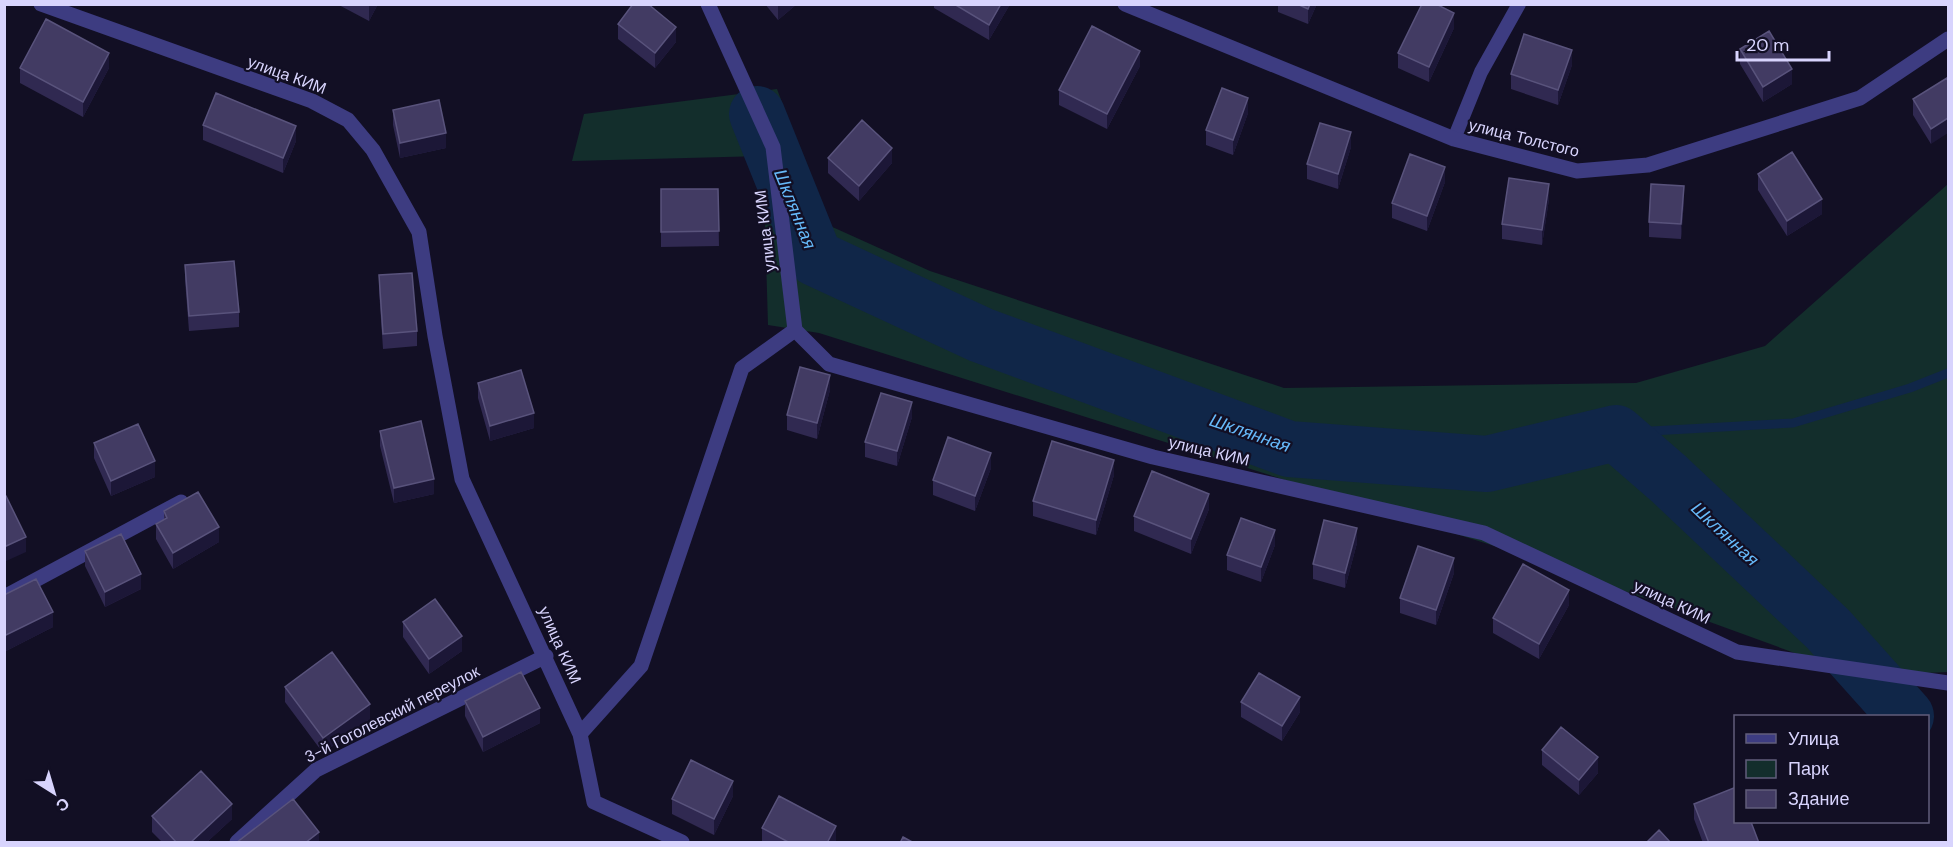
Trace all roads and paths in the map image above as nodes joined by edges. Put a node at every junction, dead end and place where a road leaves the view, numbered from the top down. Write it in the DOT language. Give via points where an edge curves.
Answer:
graph roads {
  1 [pos="40,4"];
  2 [pos="708,4"];
  3 [pos="1125,4"];
  4 [pos="1520,4"];
  5 [pos="1948,39"];
  6 [pos="1454,139"];
  7 [pos="795,330"];
  8 [pos="198,492"];
  9 [pos="4,597"];
  10 [pos="546,656"];
  11 [pos="1948,683"];
  12 [pos="580,734"];
  13 [pos="237,843"];
  14 [pos="682,843"];
  1 -- 10 [label="street, улица КИМ" via="312,101 348,120 373,150 419,232 462,479"];
  2 -- 7 [label="street, улица КИМ" via="773,147"];
  3 -- 6 [label="street, улица Толстого"];
  4 -- 6 [label="lane" via="1481,72"];
  5 -- 6 [label="street, улица Толстого" via="1860,98 1648,165 1577,171"];
  7 -- 11 [label="street, улица КИМ" via="829,364 1153,457 1484,532 1737,652"];
  7 -- 12 [label="street" via="742,368 641,666"];
  8 -- 9 [label="street"];
  10 -- 12 [label="street, улица КИМ"];
  10 -- 13 [label="street, 3-й Гоголевский переулок" via="316,770"];
  12 -- 14 [label="street, улица КИМ" via="594,802"];
}
